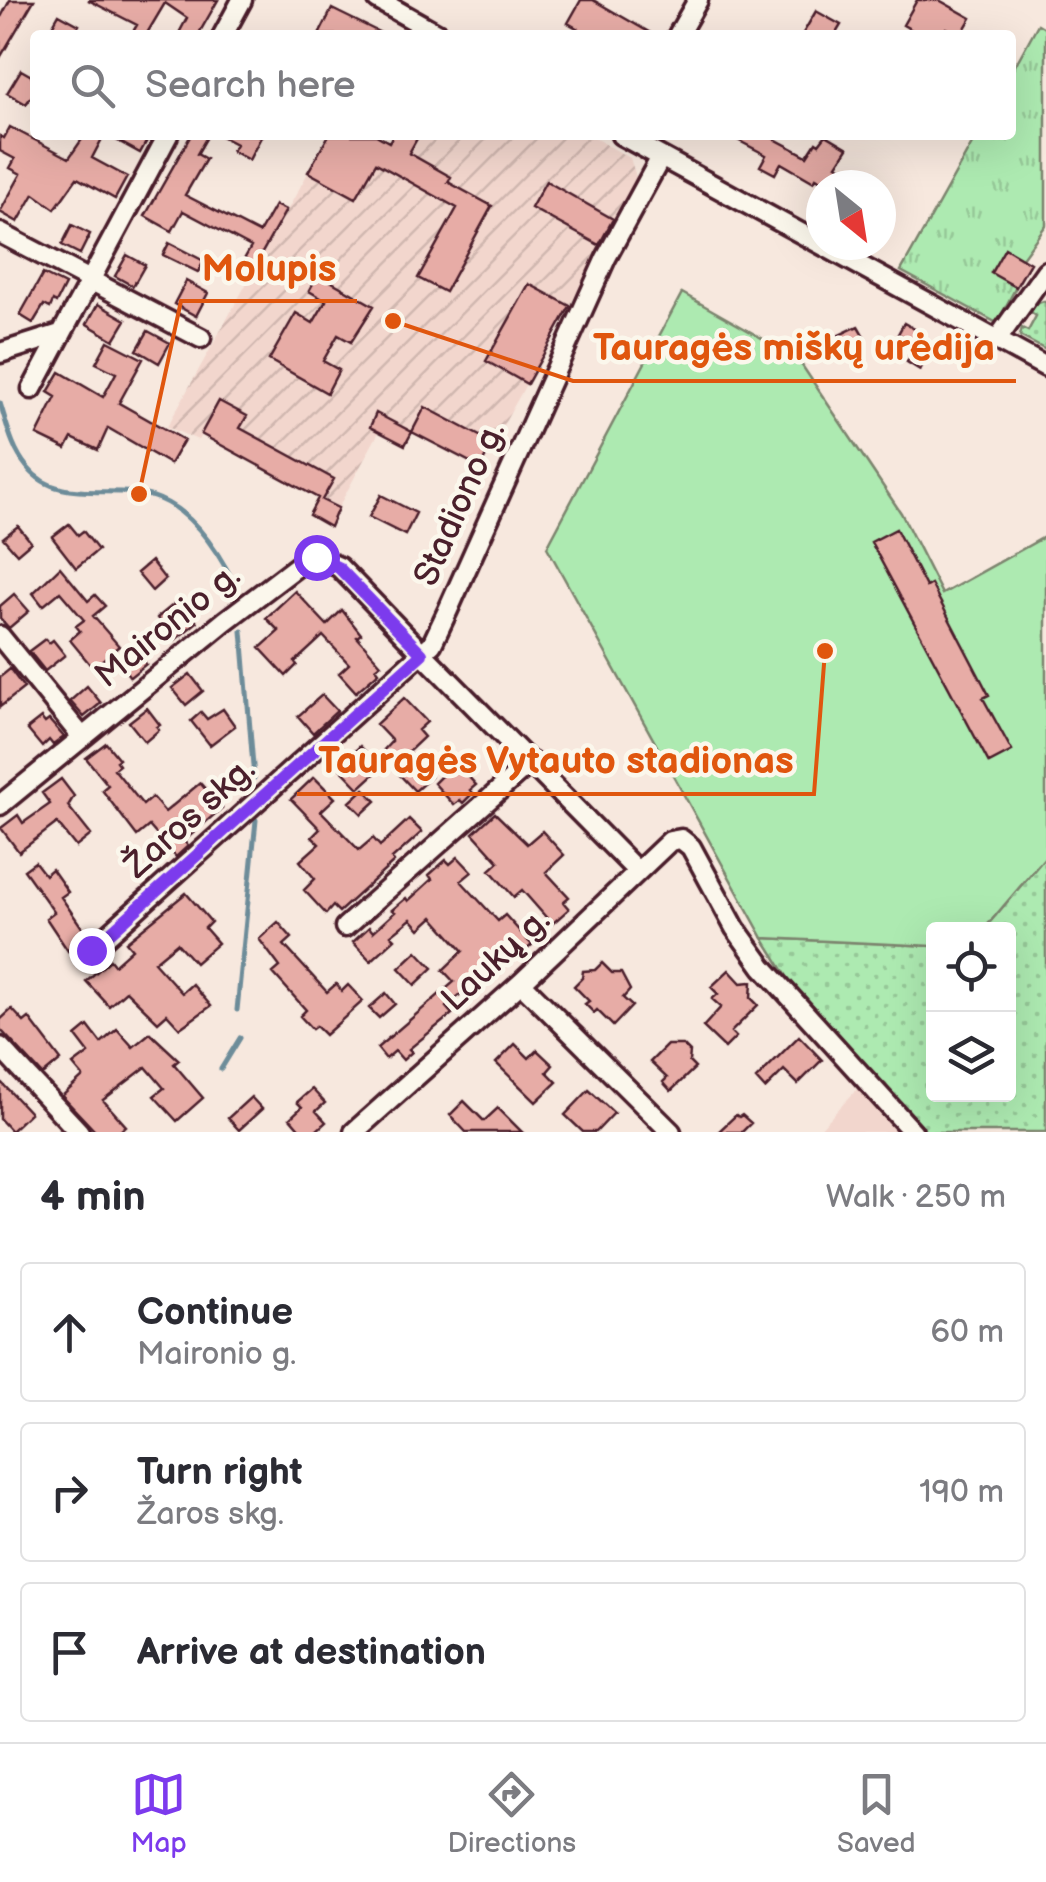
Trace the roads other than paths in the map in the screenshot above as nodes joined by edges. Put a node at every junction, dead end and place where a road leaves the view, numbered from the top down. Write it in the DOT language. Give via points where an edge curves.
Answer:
graph roads {
  1 [pos="242,0"];
  2 [pos="378,0"];
  3 [pos="698,0"];
  4 [pos="226,30"];
  5 [pos="431,30"];
  6 [pos="681,30"];
  7 [pos="165,140"];
  8 [pos="631,140"];
  9 [pos="661,157"];
  10 [pos="0,232"];
  11 [pos="1046,271"];
  12 [pos="89,279"];
  13 [pos="60,334"];
  14 [pos="201,338"];
  15 [pos="996,340"];
  16 [pos="0,353"];
  17 [pos="1046,367"];
  18 [pos="32,389"];
  19 [pos="0,636"];
  20 [pos="422,654"];
  21 [pos="82,737"];
  22 [pos="531,762"];
  23 [pos="0,805"];
  24 [pos="638,871"];
  25 [pos="345,927"];
  26 [pos="91,950"];
  27 [pos="521,983"];
  28 [pos="0,1047"];
  29 [pos="79,1132"];
  30 [pos="354,1132"];
  31 [pos="672,1132"];
  32 [pos="913,1132"];
  1 -- 4 [label="street"];
  2 -- 5 [label="street"];
  3 -- 6 [label="street"];
  7 -- 12 [label="street"];
  8 -- 9 [label="street"];
  9 -- 15 [label="street"];
  9 -- 20 [label="street, Stadiono g." via="606,258 448,610"];
  10 -- 12 [label="street"];
  11 -- 15 [label="street"];
  12 -- 13 [label="street"];
  12 -- 14 [label="street"];
  13 -- 16 [label="street"];
  13 -- 18 [label="street"];
  15 -- 17 [label="street"];
  19 -- 21 [label="street"];
  20 -- 21 [label="street, Maironio g." via="339,568 316,557 288,572"];
  20 -- 22 [label="street"];
  20 -- 26 [label="street, Žaros skg."];
  21 -- 23 [label="street, Maironio g."];
  22 -- 24 [label="street"];
  22 -- 25 [label="street"];
  24 -- 27 [label="street, Laukų g."];
  24 -- 32 [label="street, Laukų g." via="670,841 682,839 691,847 764,968"];
  27 -- 30 [label="street, Laukų g."];
  27 -- 31 [label="street"];
  28 -- 29 [label="street"];
}
